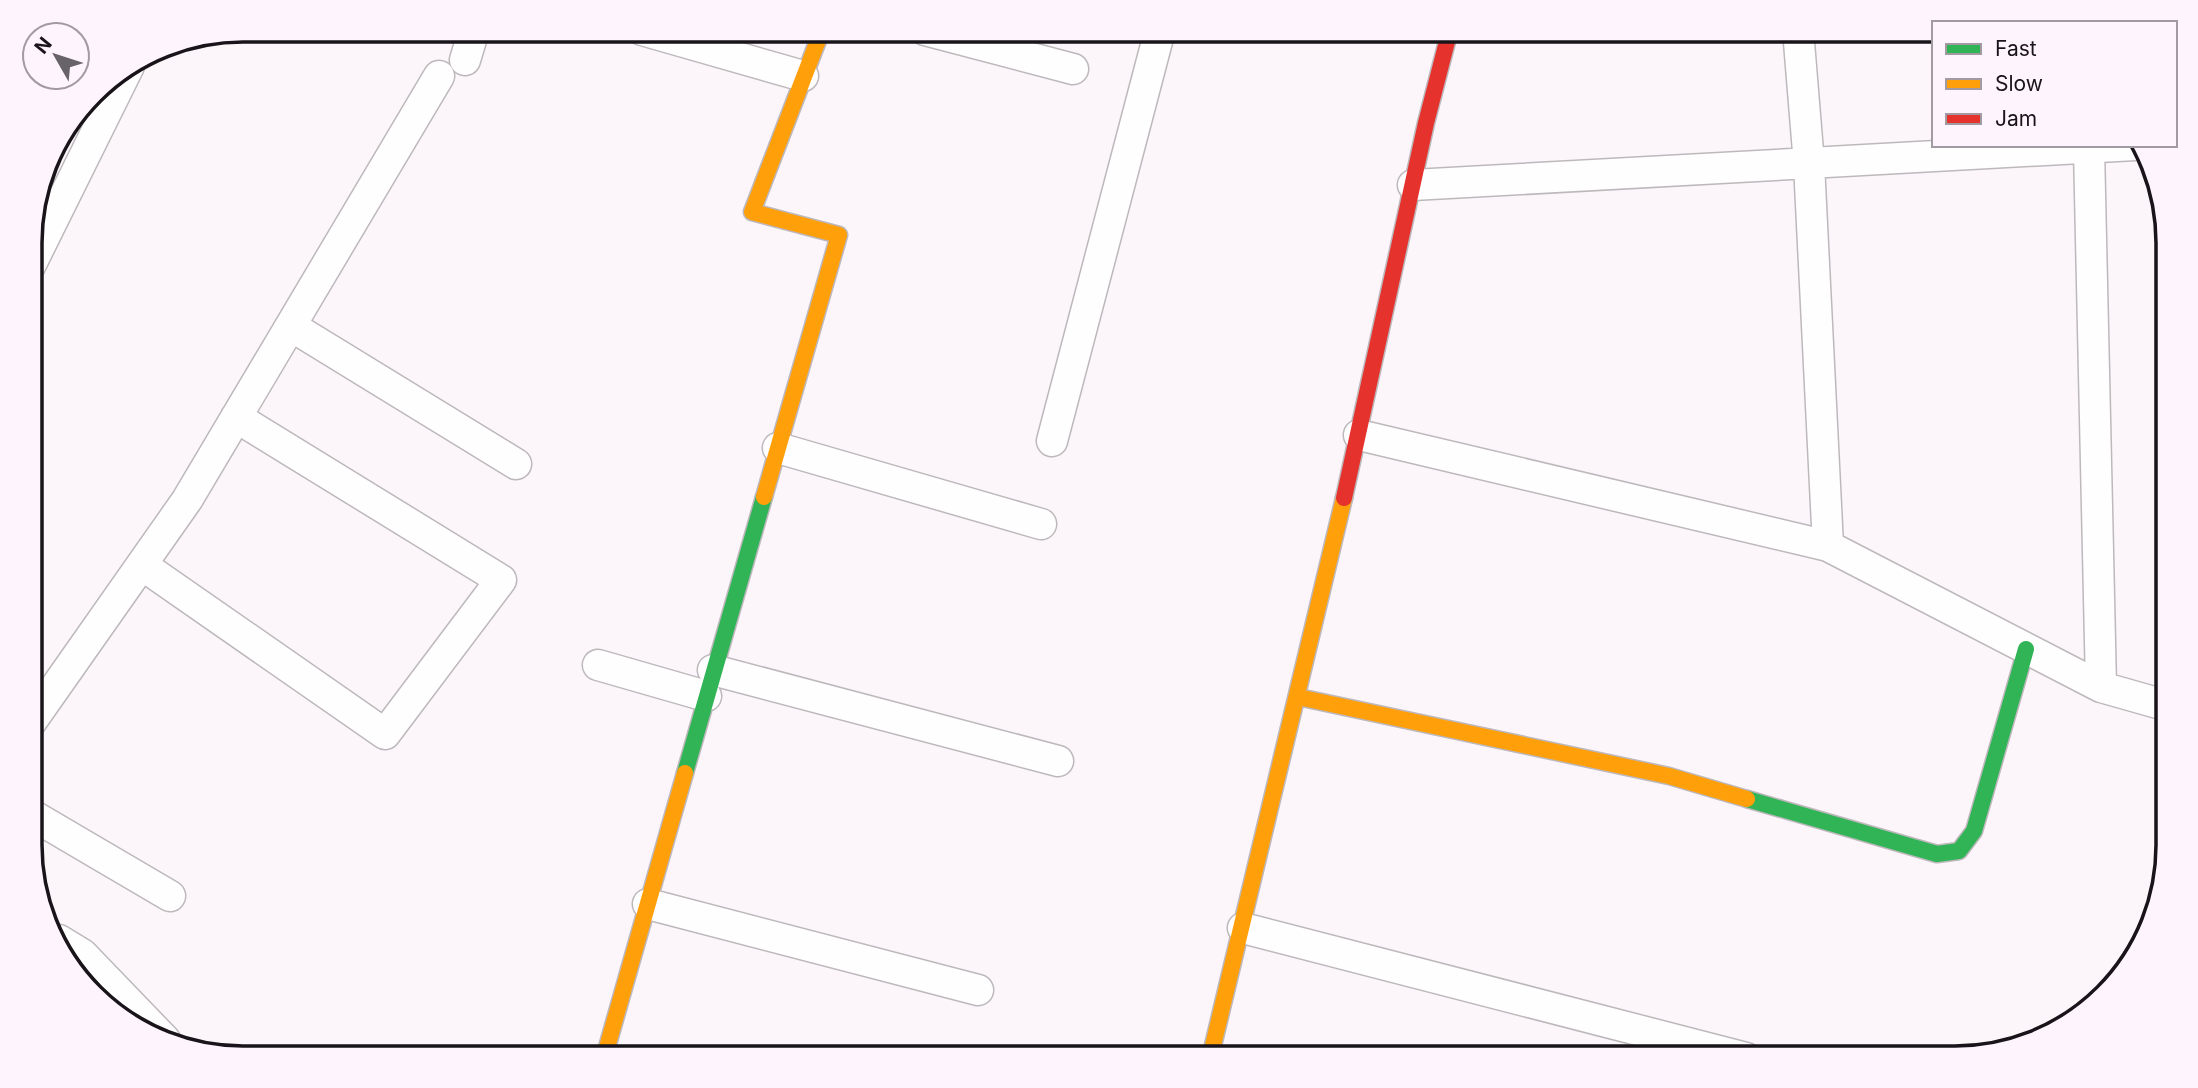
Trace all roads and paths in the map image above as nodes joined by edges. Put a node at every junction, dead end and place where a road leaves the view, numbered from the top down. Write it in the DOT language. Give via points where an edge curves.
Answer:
graph roads {
  1 [pos="470,42"];
  2 [pos="684,42"];
  3 [pos="817,42"];
  4 [pos="971,42"];
  5 [pos="1157,42"];
  6 [pos="1447,42"];
  7 [pos="1799,42"];
  8 [pos="465,60"];
  9 [pos="1073,69"];
  10 [pos="439,76"];
  11 [pos="803,76"];
  12 [pos="118,86"];
  13 [pos="2112,147"];
  14 [pos="2089,149"];
  15 [pos="1809,164"];
  16 [pos="1413,185"];
  17 [pos="42,241"];
  18 [pos="291,326"];
  19 [pos="236,417"];
  20 [pos="1359,435"];
  21 [pos="1052,441"];
  22 [pos="778,448"];
  23 [pos="516,464"];
  24 [pos="1041,524"];
  25 [pos="1828,546"];
  26 [pos="142,565"];
  27 [pos="2026,649"];
  28 [pos="598,665"];
  29 [pos="709,683"];
  30 [pos="2101,687"];
  31 [pos="1297,697"];
  32 [pos="2156,703"];
  33 [pos="42,706"];
  34 [pos="1058,761"];
  35 [pos="42,822"];
  36 [pos="170,896"];
  37 [pos="648,904"];
  38 [pos="1243,928"];
  39 [pos="70,947"];
  40 [pos="978,990"];
  41 [pos="146,1021"];
  42 [pos="607,1046"];
  43 [pos="1213,1046"];
  44 [pos="1700,1046"];
  1 -- 8 [label="street"];
  2 -- 11 [label="street"];
  3 -- 11 [label="street"];
  4 -- 9 [label="street"];
  5 -- 21 [label="street"];
  6 -- 16 [label="street"];
  7 -- 15 [label="street"];
  10 -- 18 [label="street"];
  11 -- 22 [label="street" via="752,212 839,235"];
  12 -- 17 [label="street"];
  13 -- 14 [label="street"];
  14 -- 15 [label="street"];
  14 -- 30 [label="street"];
  15 -- 16 [label="street"];
  15 -- 25 [label="street"];
  16 -- 20 [label="street"];
  18 -- 19 [label="street"];
  18 -- 23 [label="street"];
  19 -- 26 [label="street"];
  19 -- 26 [label="street" via="501,580 385,734"];
  20 -- 25 [label="street"];
  20 -- 31 [label="street"];
  22 -- 24 [label="street"];
  22 -- 29 [label="street"];
  25 -- 27 [label="street"];
  26 -- 33 [label="street"];
  27 -- 30 [label="street"];
  27 -- 31 [label="street" via="1973,831 1959,851 1937,854 1669,776"];
  28 -- 29 [label="street"];
  29 -- 34 [label="street"];
  29 -- 37 [label="street"];
  30 -- 32 [label="street"];
  31 -- 38 [label="street"];
  35 -- 36 [label="street"];
  37 -- 40 [label="street"];
  37 -- 42 [label="street"];
  38 -- 43 [label="street"];
  38 -- 44 [label="street"];
  39 -- 41 [label="street"];
}
